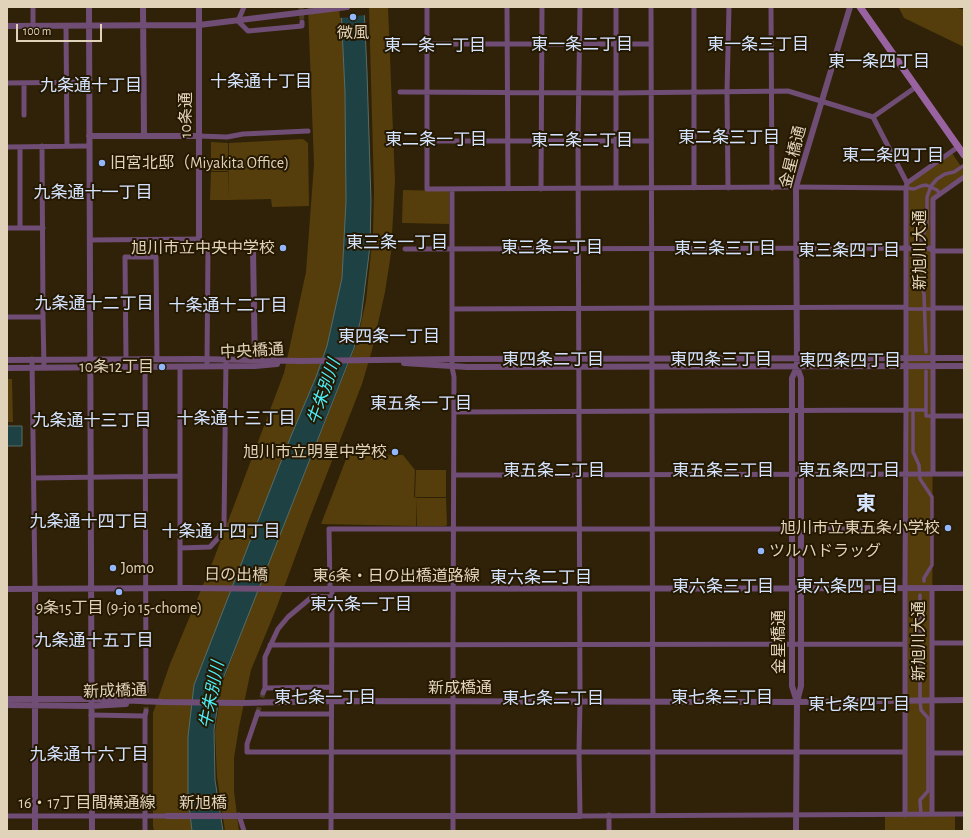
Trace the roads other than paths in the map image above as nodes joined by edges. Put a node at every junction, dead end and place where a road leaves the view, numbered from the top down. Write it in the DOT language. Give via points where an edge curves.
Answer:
graph roads {
  1 [pos="32,7"];
  2 [pos="89,7"];
  3 [pos="143,7"];
  4 [pos="199,7"];
  5 [pos="244,7"];
  6 [pos="347,7"];
  7 [pos="427,7"];
  8 [pos="507,7"];
  9 [pos="542,7"];
  10 [pos="580,7"];
  11 [pos="616,7"];
  12 [pos="651,7"];
  13 [pos="694,7"];
  14 [pos="729,7"];
  15 [pos="772,7"];
  16 [pos="850,7"];
  17 [pos="860,7"];
  18 [pos="238,21"];
  19 [pos="302,22"];
  20 [pos="89,25"];
  21 [pos="143,25"];
  22 [pos="199,25"];
  23 [pos="7,26"];
  24 [pos="33,26"];
  25 [pos="66,26"];
  26 [pos="426,44"];
  27 [pos="508,44"];
  28 [pos="541,44"];
  29 [pos="578,44"];
  30 [pos="616,44"];
  31 [pos="651,44"];
  32 [pos="66,82"];
  33 [pos="89,82"];
  34 [pos="7,83"];
  35 [pos="24,83"];
  36 [pos="916,87"];
  37 [pos="694,91"];
  38 [pos="727,91"];
  39 [pos="772,91"];
  40 [pos="400,92"];
  41 [pos="426,92"];
  42 [pos="508,92"];
  43 [pos="578,92"];
  44 [pos="652,92"];
  45 [pos="541,93"];
  46 [pos="616,93"];
  47 [pos="821,102"];
  48 [pos="24,115"];
  49 [pos="873,118"];
  50 [pos="308,131"];
  51 [pos="89,136"];
  52 [pos="144,136"];
  53 [pos="198,136"];
  54 [pos="578,140"];
  55 [pos="426,141"];
  56 [pos="508,141"];
  57 [pos="541,141"];
  58 [pos="617,141"];
  59 [pos="651,141"];
  60 [pos="42,146"];
  61 [pos="67,146"];
  62 [pos="89,146"];
  63 [pos="7,147"];
  64 [pos="20,147"];
  65 [pos="958,147"];
  66 [pos="964,155"];
  67 [pos="963,166"];
  68 [pos="964,177"];
  69 [pos="907,186"];
  70 [pos="931,186"];
  71 [pos="796,187"];
  72 [pos="578,188"];
  73 [pos="616,188"];
  74 [pos="652,188"];
  75 [pos="694,188"];
  76 [pos="728,188"];
  77 [pos="772,188"];
  78 [pos="452,189"];
  79 [pos="508,189"];
  80 [pos="541,189"];
  81 [pos="940,194"];
  82 [pos="7,228"];
  83 [pos="20,228"];
  84 [pos="43,228"];
  85 [pos="199,239"];
  86 [pos="90,240"];
  87 [pos="208,248"];
  88 [pos="797,248"];
  89 [pos="906,248"];
  90 [pos="920,248"];
  91 [pos="405,249"];
  92 [pos="452,249"];
  93 [pos="579,249"];
  94 [pos="651,249"];
  95 [pos="933,251"];
  96 [pos="964,251"];
  97 [pos="797,307"];
  98 [pos="578,308"];
  99 [pos="652,308"];
  100 [pos="906,308"];
  101 [pos="964,308"];
  102 [pos="452,309"];
  103 [pos="924,309"];
  104 [pos="933,309"];
  105 [pos="7,317"];
  106 [pos="43,317"];
  107 [pos="926,352"];
  108 [pos="652,358"];
  109 [pos="797,358"];
  110 [pos="906,358"];
  111 [pos="933,358"];
  112 [pos="964,358"];
  113 [pos="90,359"];
  114 [pos="126,359"];
  115 [pos="145,359"];
  116 [pos="157,359"];
  117 [pos="207,359"];
  118 [pos="226,359"];
  119 [pos="452,359"];
  120 [pos="579,359"];
  121 [pos="7,360"];
  122 [pos="32,360"];
  123 [pos="44,360"];
  124 [pos="367,360"];
  125 [pos="256,363"];
  126 [pos="207,366"];
  127 [pos="226,366"];
  128 [pos="933,366"];
  129 [pos="964,366"];
  130 [pos="44,367"];
  131 [pos="90,367"];
  132 [pos="145,367"];
  133 [pos="180,367"];
  134 [pos="452,367"];
  135 [pos="579,367"];
  136 [pos="652,367"];
  137 [pos="797,367"];
  138 [pos="906,367"];
  139 [pos="7,368"];
  140 [pos="33,368"];
  141 [pos="926,371"];
  142 [pos="906,410"];
  143 [pos="913,410"];
  144 [pos="926,410"];
  145 [pos="652,411"];
  146 [pos="792,411"];
  147 [pos="801,411"];
  148 [pos="454,412"];
  149 [pos="579,412"];
  150 [pos="933,416"];
  151 [pos="964,416"];
  152 [pos="905,474"];
  153 [pos="920,474"];
  154 [pos="933,474"];
  155 [pos="964,474"];
  156 [pos="454,475"];
  157 [pos="579,475"];
  158 [pos="652,475"];
  159 [pos="792,475"];
  160 [pos="801,475"];
  161 [pos="145,476"];
  162 [pos="180,476"];
  163 [pos="90,477"];
  164 [pos="34,478"];
  165 [pos="653,529"];
  166 [pos="792,529"];
  167 [pos="801,529"];
  168 [pos="905,529"];
  169 [pos="454,530"];
  170 [pos="579,530"];
  171 [pos="180,548"];
  172 [pos="924,581"];
  173 [pos="7,588"];
  174 [pos="35,588"];
  175 [pos="91,588"];
  176 [pos="146,588"];
  177 [pos="180,588"];
  178 [pos="579,588"];
  179 [pos="652,588"];
  180 [pos="792,588"];
  181 [pos="801,588"];
  182 [pos="905,588"];
  183 [pos="932,588"];
  184 [pos="964,588"];
  185 [pos="283,589"];
  186 [pos="331,589"];
  187 [pos="454,589"];
  188 [pos="920,595"];
  189 [pos="332,596"];
  190 [pos="932,643"];
  191 [pos="964,643"];
  192 [pos="270,644"];
  193 [pos="452,644"];
  194 [pos="579,644"];
  195 [pos="653,644"];
  196 [pos="792,644"];
  197 [pos="801,644"];
  198 [pos="905,644"];
  199 [pos="331,645"];
  200 [pos="331,687"];
  201 [pos="91,689"];
  202 [pos="7,699"];
  203 [pos="91,699"];
  204 [pos="905,700"];
  205 [pos="920,700"];
  206 [pos="932,700"];
  207 [pos="964,700"];
  208 [pos="331,701"];
  209 [pos="453,701"];
  210 [pos="580,701"];
  211 [pos="653,701"];
  212 [pos="35,702"];
  213 [pos="163,702"];
  214 [pos="797,702"];
  215 [pos="7,705"];
  216 [pos="91,706"];
  217 [pos="331,714"];
  218 [pos="91,715"];
  219 [pos="453,752"];
  220 [pos="579,752"];
  221 [pos="653,752"];
  222 [pos="796,752"];
  223 [pos="905,752"];
  224 [pos="331,753"];
  225 [pos="932,753"];
  226 [pos="964,753"];
  227 [pos="932,814"];
  228 [pos="964,814"];
  229 [pos="240,815"];
  230 [pos="454,815"];
  231 [pos="609,815"];
  232 [pos="653,815"];
  233 [pos="796,815"];
  234 [pos="905,815"];
  235 [pos="921,815"];
  236 [pos="7,816"];
  237 [pos="35,816"];
  238 [pos="92,816"];
  239 [pos="144,816"];
  240 [pos="167,816"];
  241 [pos="331,816"];
  242 [pos="580,816"];
  243 [pos="35,831"];
  244 [pos="92,831"];
  245 [pos="145,831"];
  246 [pos="244,831"];
  247 [pos="331,831"];
  248 [pos="454,831"];
  249 [pos="609,831"];
  250 [pos="796,831"];
  1 -- 24 [label="street"];
  2 -- 20 [label="street"];
  3 -- 21 [label="street"];
  4 -- 22 [label="street, 10条通"];
  5 -- 18 [label="street"];
  6 -- 18 [label="street"];
  7 -- 26 [label="street"];
  8 -- 27 [label="street"];
  9 -- 28 [label="street"];
  10 -- 29 [label="street"];
  11 -- 30 [label="street"];
  12 -- 31 [label="street"];
  13 -- 37 [label="street"];
  14 -- 38 [label="street"];
  15 -- 39 [label="street"];
  16 -- 47 [label="street, 金星橋通"];
  17 -- 36 [label="main road"];
  18 -- 19 [label="street" via="248,31 302,26"];
  18 -- 22 [label="street"];
  20 -- 21 [label="street"];
  20 -- 25 [label="street"];
  20 -- 33 [label="street"];
  21 -- 22 [label="street"];
  21 -- 52 [label="street"];
  22 -- 53 [label="street, 10条通"];
  23 -- 24 [label="street"];
  24 -- 25 [label="street"];
  25 -- 32 [label="street"];
  26 -- 27 [label="street"];
  26 -- 41 [label="street"];
  27 -- 28 [label="street"];
  27 -- 42 [label="street"];
  28 -- 29 [label="street"];
  28 -- 45 [label="street"];
  29 -- 30 [label="street"];
  29 -- 43 [label="street"];
  30 -- 31 [label="street"];
  30 -- 46 [label="street"];
  31 -- 44 [label="street"];
  32 -- 33 [label="street"];
  32 -- 35 [label="street"];
  32 -- 61 [label="street"];
  33 -- 51 [label="street"];
  34 -- 35 [label="street"];
  35 -- 48 [label="street"];
  36 -- 49 [label="street"];
  36 -- 65 [label="main road"];
  37 -- 38 [label="street"];
  37 -- 44 [label="street"];
  37 -- 75 [label="street"];
  38 -- 39 [label="street"];
  38 -- 76 [label="street"];
  39 -- 47 [label="street" via="788,91"];
  39 -- 77 [label="street"];
  40 -- 41 [label="street"];
  41 -- 42 [label="street"];
  41 -- 55 [label="street"];
  42 -- 45 [label="street"];
  42 -- 56 [label="street"];
  43 -- 45 [label="street"];
  43 -- 46 [label="street"];
  43 -- 54 [label="street"];
  44 -- 46 [label="street"];
  44 -- 59 [label="street"];
  45 -- 57 [label="street"];
  46 -- 58 [label="street"];
  47 -- 49 [label="street"];
  47 -- 71 [label="street, 金星橋通"];
  49 -- 69 [label="street"];
  50 -- 53 [label="street" via="227,137"];
  51 -- 52 [label="street"];
  51 -- 62 [label="street"];
  52 -- 53 [label="street"];
  53 -- 85 [label="street, 10条通"];
  54 -- 57 [label="street"];
  54 -- 58 [label="street"];
  54 -- 72 [label="street"];
  55 -- 56 [label="street"];
  55 -- 78 [label="street" via="427,189"];
  56 -- 57 [label="street"];
  56 -- 79 [label="street"];
  57 -- 80 [label="street"];
  58 -- 59 [label="street"];
  58 -- 73 [label="street"];
  59 -- 74 [label="street"];
  60 -- 61 [label="street"];
  60 -- 64 [label="street"];
  60 -- 84 [label="street"];
  61 -- 62 [label="street"];
  62 -- 86 [label="street"];
  63 -- 64 [label="street"];
  64 -- 83 [label="street"];
  65 -- 66 [label="main road"];
  65 -- 69 [label="street"];
  67 -- 70 [label="street, 新旭川大通" via="945,174"];
  68 -- 81 [label="street, 新旭川大通"];
  69 -- 70 [label="street, 新旭川大通" via="914,189"];
  69 -- 71 [label="street"];
  69 -- 89 [label="street, 新旭川大通"];
  70 -- 81 [label="street, 新旭川大通"];
  70 -- 90 [label="street, 新旭川大通" via="927,197 927,226"];
  71 -- 77 [label="street"];
  71 -- 88 [label="street, 金星橋通"];
  72 -- 73 [label="street"];
  72 -- 80 [label="street"];
  72 -- 93 [label="street"];
  73 -- 74 [label="street"];
  74 -- 75 [label="street"];
  74 -- 94 [label="street"];
  75 -- 76 [label="street"];
  76 -- 77 [label="street"];
  78 -- 79 [label="street"];
  78 -- 92 [label="street"];
  79 -- 80 [label="street"];
  81 -- 95 [label="street, 新旭川大通" via="933,198"];
  82 -- 83 [label="street"];
  83 -- 84 [label="street"];
  84 -- 106 [label="street"];
  85 -- 86 [label="street"];
  85 -- 87 [label="street" via="201,245"];
  86 -- 113 [label="street"];
  87 -- 117 [label="street"];
  87 -- 125 [label="street" via="248,247 254,250"];
  88 -- 89 [label="street"];
  88 -- 94 [label="street"];
  88 -- 97 [label="street, 金星橋通"];
  89 -- 90 [label="street"];
  89 -- 100 [label="street, 新旭川大通"];
  90 -- 95 [label="street" via="930,248"];
  90 -- 103 [label="street, 新旭川大通" via="918,281 923,290"];
  91 -- 92 [label="street"];
  92 -- 93 [label="street"];
  92 -- 102 [label="street"];
  93 -- 94 [label="street"];
  93 -- 98 [label="street"];
  94 -- 99 [label="street"];
  95 -- 96 [label="street"];
  95 -- 104 [label="street, 新旭川大通"];
  97 -- 99 [label="street"];
  97 -- 100 [label="street"];
  97 -- 109 [label="street, 金星橋通"];
  98 -- 99 [label="street"];
  98 -- 102 [label="street"];
  98 -- 120 [label="street"];
  99 -- 108 [label="street"];
  100 -- 103 [label="street, 新旭川大通"];
  100 -- 110 [label="street, 新旭川大通"];
  101 -- 104 [label="street"];
  102 -- 119 [label="street"];
  103 -- 104 [label="street, 新旭川大通"];
  103 -- 107 [label="street, 新旭川大通"];
  104 -- 111 [label="street, 新旭川大通"];
  105 -- 106 [label="street"];
  106 -- 123 [label="street"];
  108 -- 109 [label="street"];
  108 -- 120 [label="street"];
  108 -- 136 [label="street"];
  109 -- 110 [label="street"];
  109 -- 137 [label="street, 金星橋通"];
  110 -- 111 [label="street"];
  110 -- 138 [label="street, 新旭川大通"];
  111 -- 112 [label="street"];
  111 -- 128 [label="street, 新旭川大通"];
  113 -- 114 [label="street, 中央橋通"];
  113 -- 123 [label="street, 中央橋通"];
  113 -- 131 [label="street"];
  114 -- 115 [label="street, 中央橋通"];
  114 -- 116 [label="street" via="124,257 156,256"];
  115 -- 116 [label="street, 中央橋通"];
  115 -- 132 [label="street"];
  116 -- 117 [label="street, 中央橋通"];
  117 -- 118 [label="street, 中央橋通"];
  117 -- 126 [label="street"];
  118 -- 125 [label="street, 中央橋通"];
  118 -- 127 [label="street"];
  119 -- 120 [label="street"];
  119 -- 124 [label="street"];
  119 -- 134 [label="street"];
  120 -- 135 [label="street"];
  121 -- 122 [label="street, 中央橋通"];
  122 -- 123 [label="street, 中央橋通"];
  122 -- 140 [label="street"];
  123 -- 130 [label="street"];
  124 -- 125 [label="street, 中央橋通"];
  124 -- 134 [label="street"];
  125 -- 127 [label="street, 中央橋通"];
  126 -- 127 [label="street, 中央橋通"];
  126 -- 133 [label="street, 中央橋通"];
  127 -- 171 [label="street" via="224,525 219,537 210,547"];
  128 -- 129 [label="street"];
  128 -- 138 [label="street"];
  128 -- 150 [label="street, 新旭川大通"];
  130 -- 131 [label="street, 中央橋通"];
  130 -- 140 [label="street, 中央橋通"];
  131 -- 132 [label="street, 中央橋通"];
  131 -- 163 [label="street"];
  132 -- 133 [label="street, 中央橋通"];
  132 -- 161 [label="street"];
  133 -- 162 [label="street"];
  134 -- 135 [label="street"];
  134 -- 148 [label="street"];
  135 -- 136 [label="street"];
  135 -- 149 [label="street"];
  136 -- 137 [label="street"];
  136 -- 145 [label="street"];
  137 -- 138 [label="street"];
  137 -- 146 [label="street, 金星橋通" via="792,378"];
  137 -- 147 [label="street, 金星橋通" via="801,378"];
  138 -- 142 [label="street, 新旭川大通"];
  139 -- 140 [label="street, 中央橋通"];
  140 -- 164 [label="street"];
  141 -- 144 [label="street"];
  142 -- 143 [label="street"];
  142 -- 147 [label="street"];
  142 -- 152 [label="street, 新旭川大通"];
  143 -- 144 [label="street"];
  143 -- 153 [label="street, 新旭川大通" via="913,452"];
  144 -- 150 [label="street" via="926,416"];
  145 -- 146 [label="street"];
  145 -- 149 [label="street"];
  145 -- 158 [label="street"];
  146 -- 147 [label="street"];
  146 -- 159 [label="street, 金星橋通"];
  147 -- 160 [label="street, 金星橋通"];
  148 -- 149 [label="street"];
  148 -- 156 [label="street"];
  149 -- 157 [label="street"];
  150 -- 151 [label="street"];
  150 -- 154 [label="street, 新旭川大通"];
  152 -- 153 [label="street"];
  152 -- 160 [label="street"];
  152 -- 168 [label="street, 新旭川大通"];
  153 -- 154 [label="street"];
  153 -- 172 [label="street, 新旭川大通" via="922,484 932,497 932,565"];
  154 -- 155 [label="street"];
  156 -- 157 [label="street"];
  156 -- 169 [label="street"];
  157 -- 158 [label="street"];
  157 -- 170 [label="street"];
  158 -- 159 [label="street"];
  158 -- 165 [label="street"];
  159 -- 160 [label="street"];
  159 -- 166 [label="street, 金星橋通"];
  160 -- 167 [label="street, 金星橋通"];
  161 -- 162 [label="street"];
  161 -- 163 [label="street"];
  161 -- 176 [label="street"];
  162 -- 171 [label="street"];
  163 -- 164 [label="street"];
  163 -- 175 [label="street"];
  164 -- 174 [label="street"];
  165 -- 166 [label="street"];
  165 -- 170 [label="street"];
  165 -- 179 [label="street"];
  166 -- 167 [label="street"];
  166 -- 180 [label="street, 金星橋通"];
  167 -- 168 [label="street"];
  167 -- 181 [label="street, 金星橋通"];
  168 -- 182 [label="street, 新旭川大通"];
  169 -- 170 [label="street"];
  169 -- 186 [label="street" via="330,529"];
  169 -- 187 [label="street"];
  170 -- 178 [label="street"];
  171 -- 177 [label="street"];
  173 -- 174 [label="street"];
  174 -- 175 [label="street"];
  174 -- 212 [label="street"];
  175 -- 176 [label="street"];
  175 -- 201 [label="street"];
  176 -- 177 [label="street"];
  176 -- 201 [label="street" via="146,690"];
  177 -- 185 [label="street, 日の出橋"];
  178 -- 179 [label="street, 東6条・日の出橋道路線"];
  178 -- 187 [label="street, 東6条・日の出橋道路線"];
  178 -- 194 [label="street"];
  179 -- 180 [label="street, 東6条・日の出橋道路線"];
  179 -- 195 [label="street"];
  180 -- 181 [label="street, 東6条・日の出橋道路線"];
  180 -- 196 [label="street, 金星橋通"];
  181 -- 182 [label="street, 東6条・日の出橋道路線"];
  181 -- 197 [label="street, 金星橋通"];
  182 -- 183 [label="street, 東6条・日の出橋道路線"];
  182 -- 198 [label="street, 新旭川大通"];
  183 -- 184 [label="street, 東6条・日の出橋道路線"];
  183 -- 190 [label="street, 新旭川大通"];
  185 -- 186 [label="street, 東6条・日の出橋道路線"];
  186 -- 187 [label="street, 東6条・日の出橋道路線"];
  186 -- 189 [label="street"];
  187 -- 193 [label="street"];
  188 -- 205 [label="street, 新旭川大通"];
  189 -- 192 [label="street" via="312,596 288,617"];
  189 -- 199 [label="street"];
  190 -- 191 [label="street"];
  190 -- 206 [label="street, 新旭川大通"];
  192 -- 199 [label="street"];
  192 -- 200 [label="street" via="265,657 264,691"];
  193 -- 194 [label="street"];
  193 -- 199 [label="street"];
  193 -- 209 [label="street"];
  194 -- 195 [label="street"];
  194 -- 210 [label="street"];
  195 -- 196 [label="street"];
  195 -- 211 [label="street"];
  196 -- 197 [label="street"];
  196 -- 214 [label="street, 金星橋通" via="792,686"];
  197 -- 198 [label="street"];
  197 -- 214 [label="street, 金星橋通" via="802,686"];
  198 -- 204 [label="street, 新旭川大通"];
  199 -- 200 [label="street"];
  200 -- 208 [label="street"];
  201 -- 203 [label="street"];
  202 -- 212 [label="street, 新成橋通"];
  203 -- 212 [label="street, 新成橋通"];
  203 -- 213 [label="street, 新成橋通"];
  203 -- 216 [label="street"];
  204 -- 205 [label="street, 新成橋通"];
  204 -- 214 [label="street, 新成橋通"];
  204 -- 223 [label="street, 新旭川大通"];
  205 -- 206 [label="street, 新成橋通"];
  205 -- 235 [label="street, 新旭川大通" via="921,710 928,718 928,790 920,800"];
  206 -- 207 [label="street, 新成橋通"];
  206 -- 225 [label="street, 新旭川大通"];
  208 -- 209 [label="street, 新成橋通"];
  208 -- 213 [label="street, 新成橋通"];
  208 -- 217 [label="street"];
  209 -- 210 [label="street, 新成橋通"];
  209 -- 219 [label="street"];
  210 -- 211 [label="street, 新成橋通"];
  210 -- 220 [label="street"];
  211 -- 214 [label="street, 新成橋通"];
  211 -- 221 [label="street"];
  212 -- 215 [label="street, 新成橋通"];
  212 -- 216 [label="street, 新成橋通"];
  212 -- 237 [label="street"];
  213 -- 216 [label="street, 新成橋通"];
  214 -- 222 [label="street, 金星橋通"];
  216 -- 218 [label="street"];
  217 -- 224 [label="street"];
  217 -- 224 [label="street" via="257,713 247,744 247,752"];
  218 -- 238 [label="street"];
  218 -- 239 [label="street" via="145,714"];
  219 -- 220 [label="street"];
  219 -- 224 [label="street"];
  219 -- 230 [label="street"];
  220 -- 221 [label="street"];
  220 -- 242 [label="street"];
  221 -- 222 [label="street"];
  221 -- 232 [label="street"];
  222 -- 223 [label="street"];
  222 -- 233 [label="street, 金星橋通"];
  223 -- 234 [label="street, 新旭川大通"];
  224 -- 241 [label="street"];
  225 -- 226 [label="street"];
  225 -- 227 [label="street, 新旭川大通"];
  227 -- 228 [label="street"];
  227 -- 235 [label="street"];
  229 -- 240 [label="street, 新旭橋"];
  229 -- 241 [label="street, 新旭橋"];
  229 -- 246 [label="street"];
  230 -- 241 [label="street, 新旭橋"];
  230 -- 242 [label="street, 新旭橋"];
  230 -- 248 [label="street"];
  231 -- 232 [label="street"];
  231 -- 242 [label="street"];
  231 -- 249 [label="street"];
  232 -- 233 [label="street"];
  233 -- 234 [label="street"];
  233 -- 250 [label="street, 金星橋通"];
  234 -- 235 [label="street"];
  236 -- 237 [label="street, 16・17丁目間横通線"];
  237 -- 238 [label="street, 16・17丁目間横通線"];
  237 -- 243 [label="street"];
  238 -- 239 [label="street, 16・17丁目間横通線"];
  238 -- 244 [label="street"];
  239 -- 240 [label="street, 16・17丁目間横通線"];
  239 -- 245 [label="street"];
  241 -- 247 [label="street"];
}
